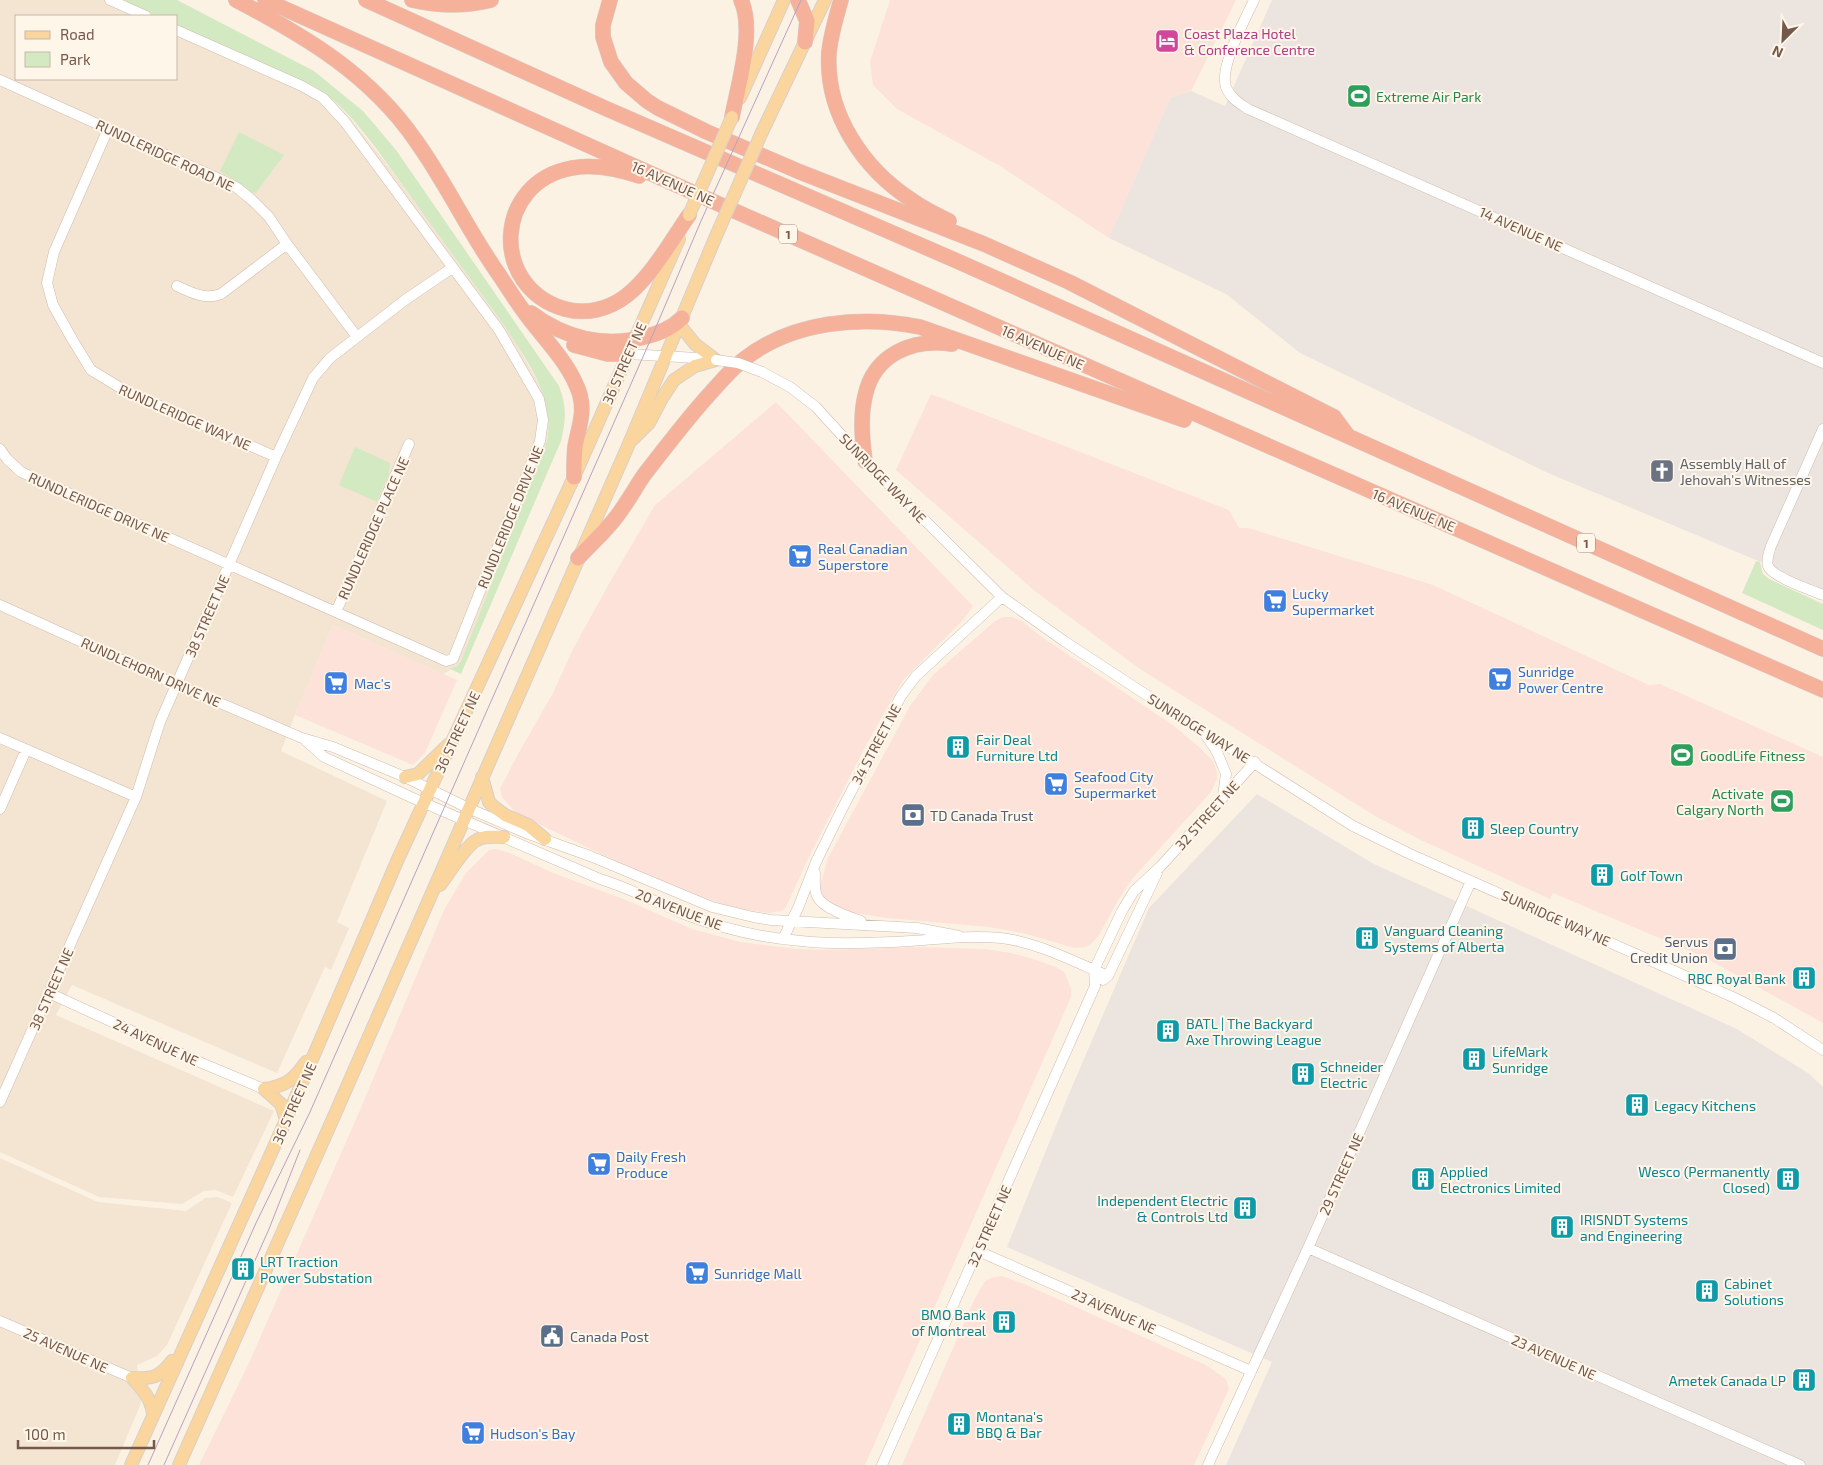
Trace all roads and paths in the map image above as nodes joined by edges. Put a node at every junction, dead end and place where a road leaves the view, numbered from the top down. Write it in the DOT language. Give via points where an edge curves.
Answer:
graph roads {
  1 [pos="110,0"];
  2 [pos="236,0"];
  3 [pos="265,0"];
  4 [pos="366,0"];
  5 [pos="412,0"];
  6 [pos="490,0"];
  7 [pos="610,0"];
  8 [pos="741,0"];
  9 [pos="784,0"];
  10 [pos="798,0"];
  11 [pos="825,0"];
  12 [pos="840,0"];
  13 [pos="1254,0"];
  14 [pos="144,15"];
  15 [pos="178,31"];
  16 [pos="805,42"];
  17 [pos="0,80"];
  18 [pos="732,117"];
  19 [pos="108,129"];
  20 [pos="721,205"];
  21 [pos="689,215"];
  22 [pos="287,244"];
  23 [pos="984,244"];
  24 [pos="452,268"];
  25 [pos="177,286"];
  26 [pos="514,296"];
  27 [pos="527,315"];
  28 [pos="680,321"];
  29 [pos="357,337"];
  30 [pos="635,340"];
  31 [pos="981,348"];
  32 [pos="628,354"];
  33 [pos="666,356"];
  34 [pos="716,360"];
  35 [pos="1823,362"];
  36 [pos="1823,429"];
  37 [pos="1349,437"];
  38 [pos="409,444"];
  39 [pos="628,446"];
  40 [pos="0,449"];
  41 [pos="276,457"];
  42 [pos="865,461"];
  43 [pos="1312,466"];
  44 [pos="574,477"];
  45 [pos="578,558"];
  46 [pos="230,565"];
  47 [pos="1823,595"];
  48 [pos="1002,597"];
  49 [pos="0,605"];
  50 [pos="336,612"];
  51 [pos="1823,649"];
  52 [pos="177,684"];
  53 [pos="1823,690"];
  54 [pos="1204,731"];
  55 [pos="0,738"];
  56 [pos="302,738"];
  57 [pos="453,741"];
  58 [pos="26,750"];
  59 [pos="1255,762"];
  60 [pos="404,777"];
  61 [pos="482,777"];
  62 [pos="430,789"];
  63 [pos="1223,797"];
  64 [pos="136,798"];
  65 [pos="449,798"];
  66 [pos="424,803"];
  67 [pos="0,809"];
  68 [pos="444,811"];
  69 [pos="466,813"];
  70 [pos="504,837"];
  71 [pos="545,838"];
  72 [pos="816,862"];
  73 [pos="1160,867"];
  74 [pos="1471,881"];
  75 [pos="427,901"];
  76 [pos="791,920"];
  77 [pos="873,925"];
  78 [pos="958,936"];
  79 [pos="782,939"];
  80 [pos="1094,970"];
  81 [pos="1108,976"];
  82 [pos="1095,986"];
  83 [pos="50,993"];
  84 [pos="320,1044"];
  85 [pos="1823,1050"];
  86 [pos="264,1089"];
  87 [pos="0,1102"];
  88 [pos="286,1120"];
  89 [pos="1308,1248"];
  90 [pos="978,1251"];
  91 [pos="0,1321"];
  92 [pos="186,1342"];
  93 [pos="1251,1371"];
  94 [pos="132,1378"];
  95 [pos="153,1414"];
  96 [pos="131,1465"];
  97 [pos="179,1465"];
  98 [pos="882,1465"];
  99 [pos="1208,1465"];
  100 [pos="1800,1465"];
  1 -- 14 [label="street"];
  2 -- 26 [label="highway" via="312,42 350,69 380,98 416,140"];
  3 -- 20 [label="highway, 16 AVENUE NE / 1"];
  4 -- 37 [label="highway, 1"];
  5 -- 6 [label="highway" via="454,5"];
  7 -- 23 [label="highway" via="603,31 611,62 626,83 652,105 800,172"];
  8 -- 18 [label="highway" via="745,12 746,47"];
  9 -- 18 [label="main road, 36 STREET NE"];
  10 -- 16 [label="highway" via="807,21"];
  11 -- 16 [label="main road"];
  12 -- 23 [label="highway" via="831,38 831,87 849,134 870,164 896,189"];
  13 -- 35 [label="street, 14 AVENUE NE" via="1226,64 1226,86 1232,98 1248,109"];
  15 -- 24 [label="street, RUNDLERIDGE DRIVE NE" via="323,98 345,122"];
  16 -- 28 [label="main road, bridge"];
  17 -- 19 [label="street, RUNDLERIDGE ROAD NE"];
  18 -- 21 [label="main road, 36 STREET NE, bridge"];
  19 -- 22 [label="street, RUNDLERIDGE ROAD NE" via="216,176 236,188 269,217"];
  19 -- 41 [label="street, RUNDLERIDGE WAY NE" via="54,252 47,283 53,304 91,370 124,390"];
  20 -- 21 [label="highway" via="699,201 626,172 598,167 572,168 549,176 529,190 514,219 510,250 519,274 547,302 570,310 596,310 616,302 634,289"];
  20 -- 43 [label="highway, 16 AVENUE NE / 1"];
  21 -- 30 [label="main road, 36 STREET NE"];
  22 -- 25 [label="street" via="212,298"];
  22 -- 29 [label="street, RUNDLERIDGE ROAD NE"];
  23 -- 37 [label="highway" via="1069,282 1334,417"];
  24 -- 29 [label="street, 38 STREET NE"];
  24 -- 50 [label="street, RUNDLERIDGE DRIVE NE" via="499,330 539,399 543,420 540,441 453,659 446,661"];
  26 -- 27 [label="highway"];
  26 -- 30 [label="highway" via="541,320 572,335 598,341"];
  27 -- 32 [label="highway" via="542,328 580,347 608,354"];
  27 -- 44 [label="highway" via="564,364 580,397 582,423 575,447"];
  28 -- 30 [label="highway"];
  28 -- 33 [label="main road"];
  28 -- 34 [label="main road" via="695,344"];
  29 -- 41 [label="street, 38 STREET NE" via="330,358 313,378"];
  30 -- 32 [label="main road, 36 STREET NE"];
  31 -- 42 [label="highway" via="923,343 900,350 881,365 868,384 863,404"];
  31 -- 43 [label="highway" via="1172,415 1295,465"];
  31 -- 45 [label="highway" via="920,327 867,321 811,328 764,347 728,373 644,476 616,517"];
  32 -- 33 [label="street, SUNRIDGE WAY NE"];
  32 -- 44 [label="main road, 36 STREET NE"];
  33 -- 34 [label="street, SUNRIDGE WAY NE"];
  33 -- 39 [label="main road"];
  34 -- 39 [label="main road" via="695,366 674,380 649,423"];
  34 -- 42 [label="street, SUNRIDGE WAY NE, bridge" via="762,372 790,387 816,407"];
  36 -- 47 [label="street" via="1770,546 1768,557 1768,566 1779,576"];
  37 -- 51 [label="highway, 1"];
  38 -- 50 [label="street, RUNDLERIDGE PLACE NE"];
  39 -- 45 [label="main road"];
  40 -- 46 [label="street, RUNDLERIDGE DRIVE NE" via="21,472"];
  41 -- 46 [label="street, 38 STREET NE"];
  42 -- 48 [label="street, SUNRIDGE WAY NE"];
  43 -- 53 [label="highway, 16 AVENUE NE / 1"];
  44 -- 57 [label="main road, 36 STREET NE"];
  45 -- 61 [label="main road"];
  46 -- 50 [label="street, RUNDLERIDGE DRIVE NE"];
  46 -- 52 [label="street, 38 STREET NE"];
  48 -- 54 [label="street, SUNRIDGE WAY NE"];
  48 -- 72 [label="street, 34 STREET NE" via="916,676 901,696"];
  49 -- 52 [label="street, RUNDLEHORN DRIVE NE"];
  52 -- 56 [label="street, RUNDLEHORN DRIVE NE"];
  52 -- 64 [label="street, 38 STREET NE" via="155,736"];
  54 -- 59 [label="street, SUNRIDGE WAY NE"];
  54 -- 63 [label="street" via="1226,774"];
  55 -- 58 [label="street"];
  56 -- 60 [label="street, RUNDLEHORN DRIVE NE"];
  56 -- 66 [label="street, RUNDLEHORN DRIVE NE" via="324,757"];
  57 -- 60 [label="main road" via="418,774"];
  57 -- 62 [label="main road, 36 STREET NE"];
  58 -- 64 [label="street"];
  58 -- 67 [label="street"];
  59 -- 63 [label="street, 32 STREET NE"];
  59 -- 74 [label="street, SUNRIDGE WAY NE" via="1353,826"];
  60 -- 62 [label="street, RUNDLEHORN DRIVE NE"];
  61 -- 69 [label="main road"];
  61 -- 71 [label="main road" via="489,802 494,807"];
  62 -- 65 [label="street, RUNDLEHORN DRIVE NE"];
  62 -- 66 [label="main road, 36 STREET NE"];
  63 -- 73 [label="street, 32 STREET NE"];
  64 -- 83 [label="street, 38 STREET NE"];
  65 -- 69 [label="street, 20 AVENUE NE"];
  66 -- 68 [label="street, RUNDLEHORN DRIVE NE"];
  66 -- 84 [label="main road, 36 STREET NE"];
  68 -- 69 [label="street, 20 AVENUE NE"];
  69 -- 70 [label="street, 20 AVENUE NE"];
  69 -- 71 [label="street, 20 AVENUE NE"];
  69 -- 75 [label="main road"];
  70 -- 75 [label="main road" via="476,840"];
  70 -- 79 [label="street, 20 AVENUE NE" via="684,914"];
  71 -- 76 [label="street, 20 AVENUE NE" via="712,907 753,917"];
  72 -- 76 [label="street, 34 STREET NE"];
  72 -- 77 [label="street" via="817,898 843,915"];
  73 -- 80 [label="street, 32 STREET NE" via="1134,891"];
  73 -- 81 [label="street, 32 STREET NE"];
  74 -- 85 [label="street, SUNRIDGE WAY NE" via="1735,998 1774,1018"];
  74 -- 89 [label="street, 29 STREET NE"];
  75 -- 97 [label="main road"];
  76 -- 77 [label="street, 20 AVENUE NE"];
  76 -- 79 [label="street, 34 STREET NE"];
  77 -- 78 [label="street, 20 AVENUE NE" via="917,928"];
  78 -- 79 [label="street, 20 AVENUE NE" via="912,941 803,942"];
  78 -- 80 [label="street, 20 AVENUE NE" via="1002,938 1030,944"];
  80 -- 81 [label="street, 20 AVENUE NE"];
  80 -- 82 [label="street, 32 STREET NE"];
  81 -- 82 [label="street, 32 STREET NE"];
  82 -- 90 [label="street, 32 STREET NE"];
  83 -- 86 [label="street, 24 AVENUE NE"];
  83 -- 87 [label="street, 38 STREET NE"];
  84 -- 86 [label="main road" via="295,1077 283,1085"];
  84 -- 88 [label="main road, 36 STREET NE"];
  86 -- 88 [label="main road" via="281,1104"];
  88 -- 92 [label="main road, 36 STREET NE"];
  89 -- 93 [label="street, 29 STREET NE"];
  89 -- 100 [label="street, 23 AVENUE NE"];
  90 -- 93 [label="street, 23 AVENUE NE"];
  90 -- 98 [label="street, 32 STREET NE"];
  91 -- 94 [label="street, 25 AVENUE NE"];
  92 -- 94 [label="main road" via="164,1372 150,1378"];
  92 -- 95 [label="main road, 36 STREET NE"];
  93 -- 99 [label="street, 29 STREET NE"];
  94 -- 95 [label="main road" via="144,1390"];
  95 -- 96 [label="main road, 36 STREET NE"];
}
